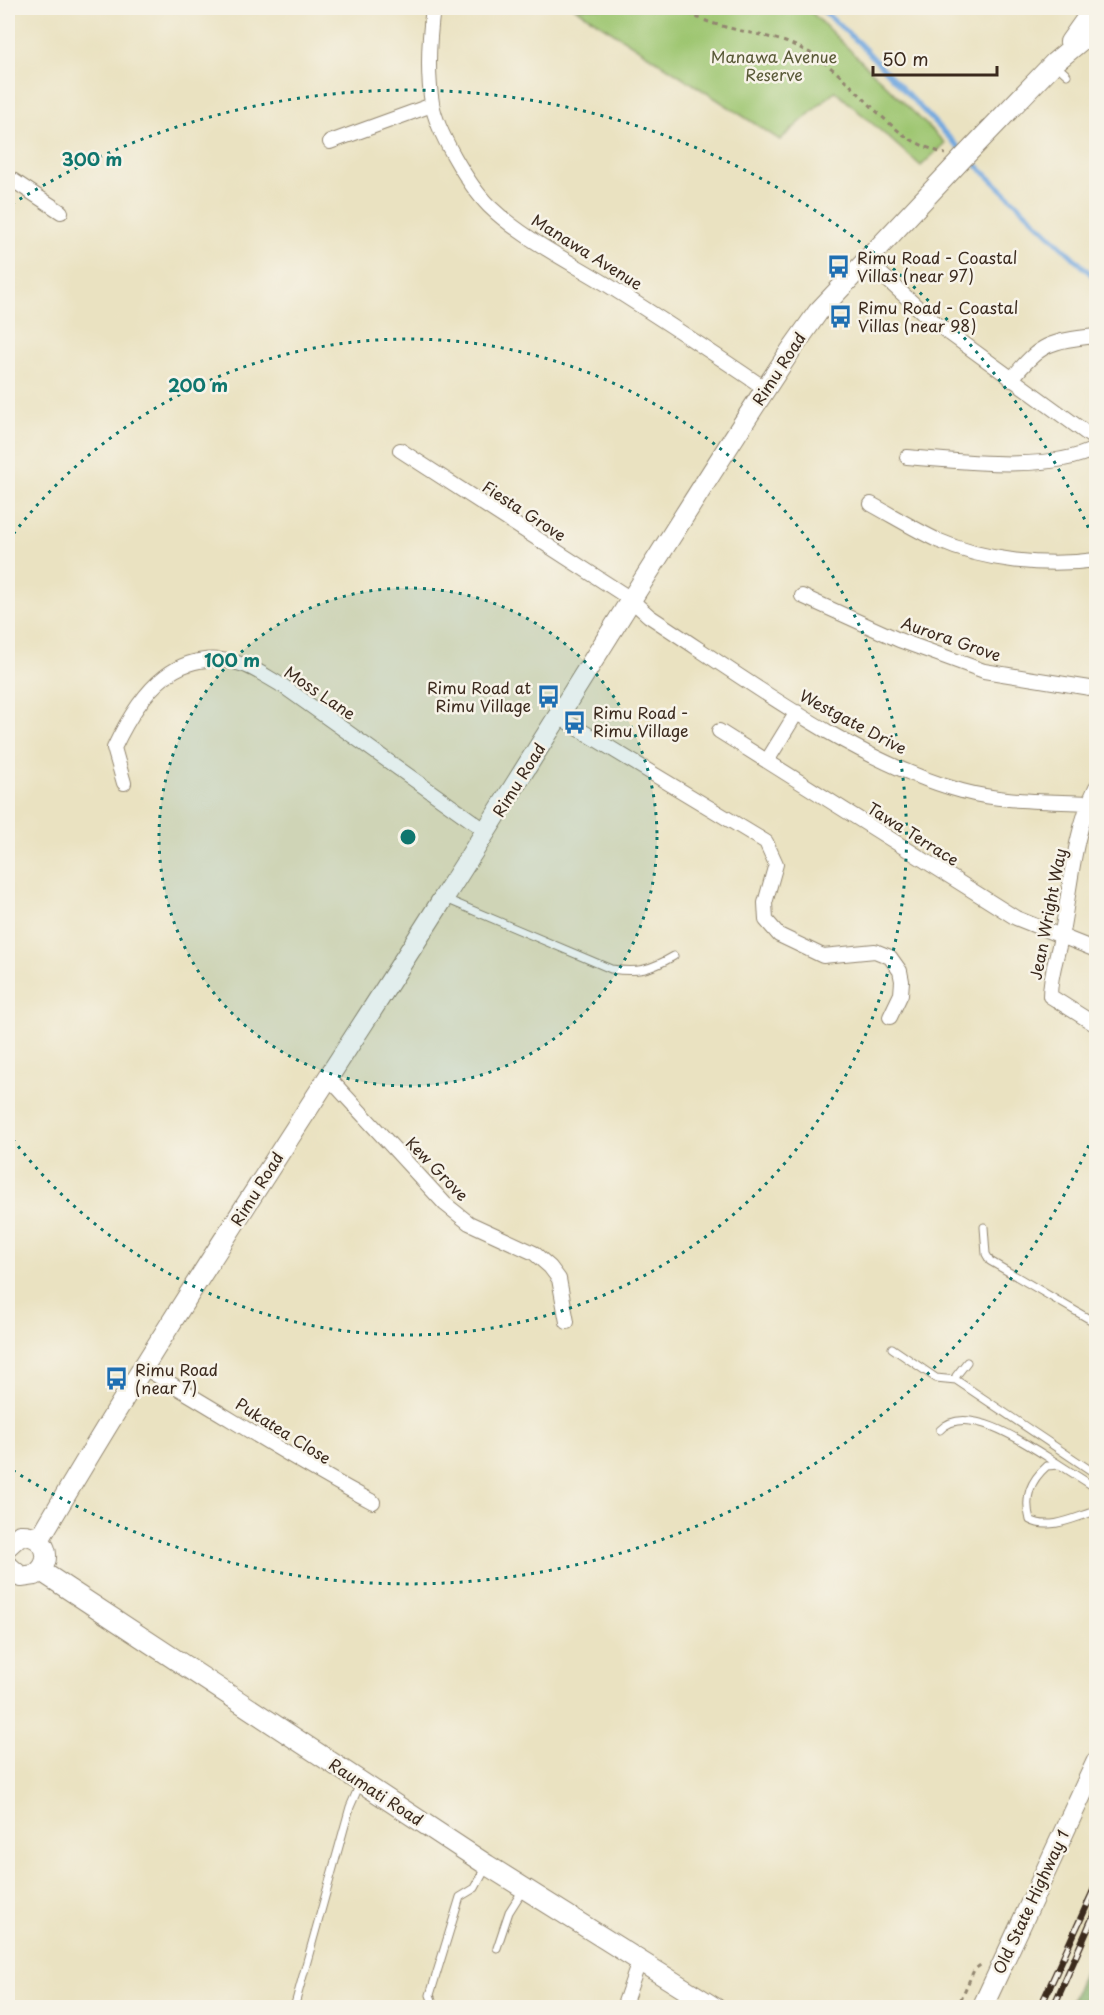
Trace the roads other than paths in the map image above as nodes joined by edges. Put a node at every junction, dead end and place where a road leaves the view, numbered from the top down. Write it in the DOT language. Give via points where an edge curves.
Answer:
graph roads {
  1 [pos="432,8"];
  2 [pos="1094,8"];
  3 [pos="1096,28"];
  4 [pos="1061,69"];
  5 [pos="432,105"];
  6 [pos="330,142"];
  7 [pos="8,177"];
  8 [pos="61,212"];
  9 [pos="867,261"];
  10 [pos="1096,336"];
  11 [pos="1011,380"];
  12 [pos="766,389"];
  13 [pos="1096,440"];
  14 [pos="1096,448"];
  15 [pos="400,450"];
  16 [pos="907,457"];
  17 [pos="871,504"];
  18 [pos="1096,560"];
  19 [pos="802,596"];
  20 [pos="629,598"];
  21 [pos="1096,689"];
  22 [pos="797,712"];
  23 [pos="559,717"];
  24 [pos="719,731"];
  25 [pos="767,761"];
  26 [pos="124,783"];
  27 [pos="1096,787"];
  28 [pos="1088,803"];
  29 [pos="486,831"];
  30 [pos="444,898"];
  31 [pos="1062,936"];
  32 [pos="1096,950"];
  33 [pos="674,956"];
  34 [pos="890,1017"];
  35 [pos="1096,1026"];
  36 [pos="329,1078"];
  37 [pos="984,1227"];
  38 [pos="567,1322"];
  39 [pos="1096,1323"];
  40 [pos="892,1348"];
  41 [pos="967,1362"];
  42 [pos="144,1368"];
  43 [pos="957,1380"];
  44 [pos="940,1430"];
  45 [pos="1060,1465"];
  46 [pos="1096,1474"];
  47 [pos="1096,1488"];
  48 [pos="373,1502"];
  49 [pos="1096,1511"];
  50 [pos="39,1540"];
  51 [pos="8,1546"];
  52 [pos="8,1566"];
  53 [pos="41,1571"];
  54 [pos="1096,1763"];
  55 [pos="361,1782"];
  56 [pos="488,1865"];
  57 [pos="524,1888"];
  58 [pos="497,1948"];
  59 [pos="640,1959"];
  60 [pos="694,2002"];
  61 [pos="294,2007"];
  62 [pos="442,2007"];
  63 [pos="623,2007"];
  64 [pos="715,2007"];
  65 [pos="982,2007"];
  1 -- 5 [label="street, Manawa Avenue"];
  2 -- 4 [label="main road, Rimu Road"];
  3 -- 4 [label="main road, Rimu Road"];
  4 -- 9 [label="main road, Rimu Road" via="961,160"];
  5 -- 6 [label="street"];
  5 -- 12 [label="street, Manawa Avenue" via="454,157 489,206"];
  7 -- 8 [label="street"];
  9 -- 11 [label="street" via="930,319"];
  9 -- 12 [label="main road, Rimu Road" via="818,312"];
  10 -- 11 [label="street" via="1049,344 1028,358"];
  11 -- 13 [label="street"];
  12 -- 20 [label="main road, Rimu Road"];
  14 -- 16 [label="street" via="1059,460 987,464"];
  15 -- 20 [label="street, Fiesta Grove"];
  17 -- 18 [label="street" via="938,540 989,556 1054,562"];
  19 -- 21 [label="street, Aurora Grove" via="899,640 984,671"];
  20 -- 22 [label="street, Westgate Drive" via="649,616"];
  20 -- 23 [label="main road, Rimu Road"];
  22 -- 25 [label="street"];
  22 -- 28 [label="street, Westgate Drive" via="887,762 962,791 1032,801"];
  23 -- 29 [label="main road, Rimu Road"];
  23 -- 34 [label="street" via="766,842 776,864 765,903 766,920 779,935 823,956 875,951 890,957 902,981 901,994"];
  24 -- 25 [label="street, Tawa Terrace"];
  25 -- 31 [label="street, Tawa Terrace" via="1016,918"];
  26 -- 29 [label="street, Moss Lane" via="114,748 128,718 153,684 192,662 216,659 248,666 283,686"];
  27 -- 28 [label="street, Jean Wright Way"];
  28 -- 31 [label="street, Jean Wright Way"];
  29 -- 30 [label="main road, Rimu Road"];
  30 -- 33 [label="lane" via="611,969 636,972 656,967"];
  30 -- 36 [label="main road, Rimu Road"];
  31 -- 32 [label="street, Tawa Terrace"];
  31 -- 35 [label="street, Jean Wright Way" via="1050,975 1050,996"];
  36 -- 38 [label="street, Kew Grove" via="445,1204 469,1224 534,1253 550,1267 559,1278"];
  36 -- 42 [label="main road, Rimu Road"];
  37 -- 39 [label="lane" via="990,1261"];
  40 -- 43 [label="lane" via="936,1378"];
  41 -- 43 [label="lane"];
  42 -- 48 [label="street, Pukatea Close" via="307,1467"];
  42 -- 50 [label="main road, Rimu Road"];
  43 -- 46 [label="lane"];
  44 -- 45 [label="lane" via="963,1420 986,1424"];
  45 -- 47 [label="lane"];
  45 -- 49 [label="lane" via="1047,1466 1031,1484 1027,1510 1030,1520 1037,1524 1064,1522"];
  50 -- 51 [label="main road" via="20,1535"];
  50 -- 53 [label="main road" via="47,1555"];
  52 -- 53 [label="main road" via="21,1577"];
  53 -- 55 [label="main road, Raumati Road"];
  54 -- 65 [label="main road, Old State Highway 1"];
  55 -- 56 [label="main road, Raumati Road"];
  55 -- 61 [label="lane" via="350,1807"];
  56 -- 57 [label="main road, Raumati Road"];
  56 -- 62 [label="lane" via="476,1887 460,1897 430,1995 434,2005"];
  57 -- 58 [label="lane" via="509,1912"];
  57 -- 59 [label="main road, Raumati Road"];
  59 -- 60 [label="main road, Raumati Road"];
  59 -- 63 [label="street"];
  60 -- 64 [label="main road, Raumati Road"];
}
